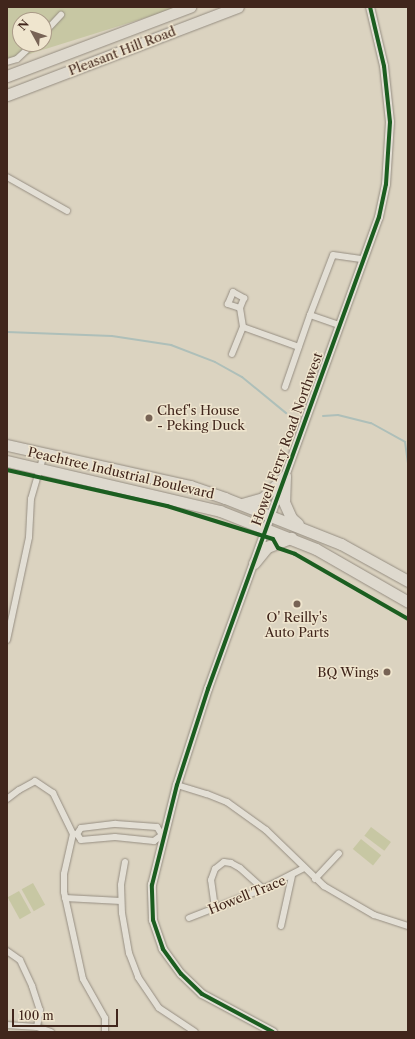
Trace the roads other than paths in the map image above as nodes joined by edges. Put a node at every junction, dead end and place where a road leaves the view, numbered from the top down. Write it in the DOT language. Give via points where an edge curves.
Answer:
graph roads {
  1 [pos="190,7"];
  2 [pos="238,7"];
  3 [pos="370,7"];
  4 [pos="61,15"];
  5 [pos="52,25"];
  6 [pos="24,52"];
  7 [pos="7,62"];
  8 [pos="7,76"];
  9 [pos="7,95"];
  10 [pos="7,177"];
  11 [pos="67,212"];
  12 [pos="364,260"];
  13 [pos="240,308"];
  14 [pos="310,314"];
  15 [pos="339,324"];
  16 [pos="243,327"];
  17 [pos="299,347"];
  18 [pos="232,354"];
  19 [pos="284,387"];
  20 [pos="7,445"];
  21 [pos="44,454"];
  22 [pos="7,461"];
  23 [pos="40,470"];
  24 [pos="285,476"];
  25 [pos="242,504"];
  26 [pos="270,515"];
  27 [pos="266,528"];
  28 [pos="303,528"];
  29 [pos="292,538"];
  30 [pos="254,563"];
  31 [pos="408,581"];
  32 [pos="408,602"];
  33 [pos="7,640"];
  34 [pos="177,785"];
  35 [pos="7,800"];
  36 [pos="128,824"];
  37 [pos="75,834"];
  38 [pos="164,836"];
  39 [pos="128,838"];
  40 [pos="339,853"];
  41 [pos="125,862"];
  42 [pos="304,868"];
  43 [pos="292,876"];
  44 [pos="315,879"];
  45 [pos="263,889"];
  46 [pos="65,898"];
  47 [pos="122,901"];
  48 [pos="215,908"];
  49 [pos="189,918"];
  50 [pos="281,926"];
  51 [pos="408,926"];
  52 [pos="7,952"];
  53 [pos="7,1025"];
  54 [pos="37,1027"];
  55 [pos="51,1032"];
  56 [pos="104,1032"];
  57 [pos="195,1032"];
  58 [pos="273,1032"];
  1 -- 8 [label="highway, Pleasant Hill Road"];
  2 -- 9 [label="highway, Pleasant Hill Road"];
  3 -- 12 [label="street, Howell Ferry Road Northwest" via="384,66 390,122 386,184 379,217"];
  4 -- 5 [label="street"];
  6 -- 7 [label="street" via="17,59"];
  10 -- 11 [label="street"];
  12 -- 14 [label="street" via="333,255"];
  12 -- 15 [label="street, Howell Ferry Road Northwest"];
  13 -- 16 [label="street"];
  14 -- 15 [label="street"];
  14 -- 17 [label="street"];
  15 -- 24 [label="street, Howell Ferry Road Northwest"];
  16 -- 17 [label="street"];
  16 -- 18 [label="street"];
  17 -- 19 [label="street"];
  20 -- 21 [label="highway, Peachtree Industrial Boulevard"];
  21 -- 23 [label="street"];
  21 -- 25 [label="highway, Peachtree Industrial Boulevard" via="190,486"];
  22 -- 23 [label="highway, Peachtree Industrial Boulevard"];
  23 -- 27 [label="highway, Peachtree Industrial Boulevard" via="180,500"];
  23 -- 33 [label="street" via="31,499 29,537"];
  24 -- 25 [label="highway" via="263,498"];
  24 -- 26 [label="street, Howell Ferry Road Northwest"];
  24 -- 28 [label="highway" via="286,510"];
  25 -- 26 [label="highway, Peachtree Industrial Boulevard"];
  26 -- 27 [label="street, Howell Ferry Road Northwest"];
  26 -- 28 [label="highway, Peachtree Industrial Boulevard"];
  27 -- 29 [label="highway, Peachtree Industrial Boulevard"];
  27 -- 30 [label="street, Howell Ferry Road Northwest"];
  28 -- 31 [label="highway, Peachtree Industrial Boulevard" via="341,544"];
  29 -- 30 [label="highway" via="267,548"];
  29 -- 32 [label="highway, Peachtree Industrial Boulevard"];
  30 -- 34 [label="street, Howell Ferry Road Northwest"];
  34 -- 38 [label="street, Howell Ferry Road Northwest"];
  34 -- 42 [label="street" via="227,802 266,830"];
  35 -- 37 [label="street" via="28,784 35,782 44,785 53,793"];
  36 -- 37 [label="street" via="81,828"];
  36 -- 38 [label="street" via="157,827"];
  36 -- 39 [label="street"];
  37 -- 39 [label="street" via="82,840"];
  37 -- 46 [label="street" via="64,874"];
  38 -- 39 [label="street" via="154,841"];
  38 -- 58 [label="street, Howell Ferry Road Northwest" via="152,885 153,920 163,949 181,974 202,994"];
  40 -- 44 [label="street"];
  41 -- 47 [label="street" via="121,885"];
  42 -- 43 [label="street, Howell Trace"];
  42 -- 44 [label="street"];
  43 -- 45 [label="street, Howell Trace"];
  43 -- 50 [label="street"];
  44 -- 51 [label="street" via="374,915"];
  45 -- 48 [label="street, Howell Trace"];
  45 -- 48 [label="street" via="240,868 224,862 215,870 211,880"];
  46 -- 47 [label="street"];
  46 -- 56 [label="street" via="83,979 105,1018"];
  47 -- 57 [label="street" via="129,953 138,977 159,1008"];
  48 -- 49 [label="street, Howell Trace"];
  52 -- 54 [label="street" via="20,960 32,986 40,1010"];
  53 -- 54 [label="street"];
  54 -- 55 [label="street"];
}
